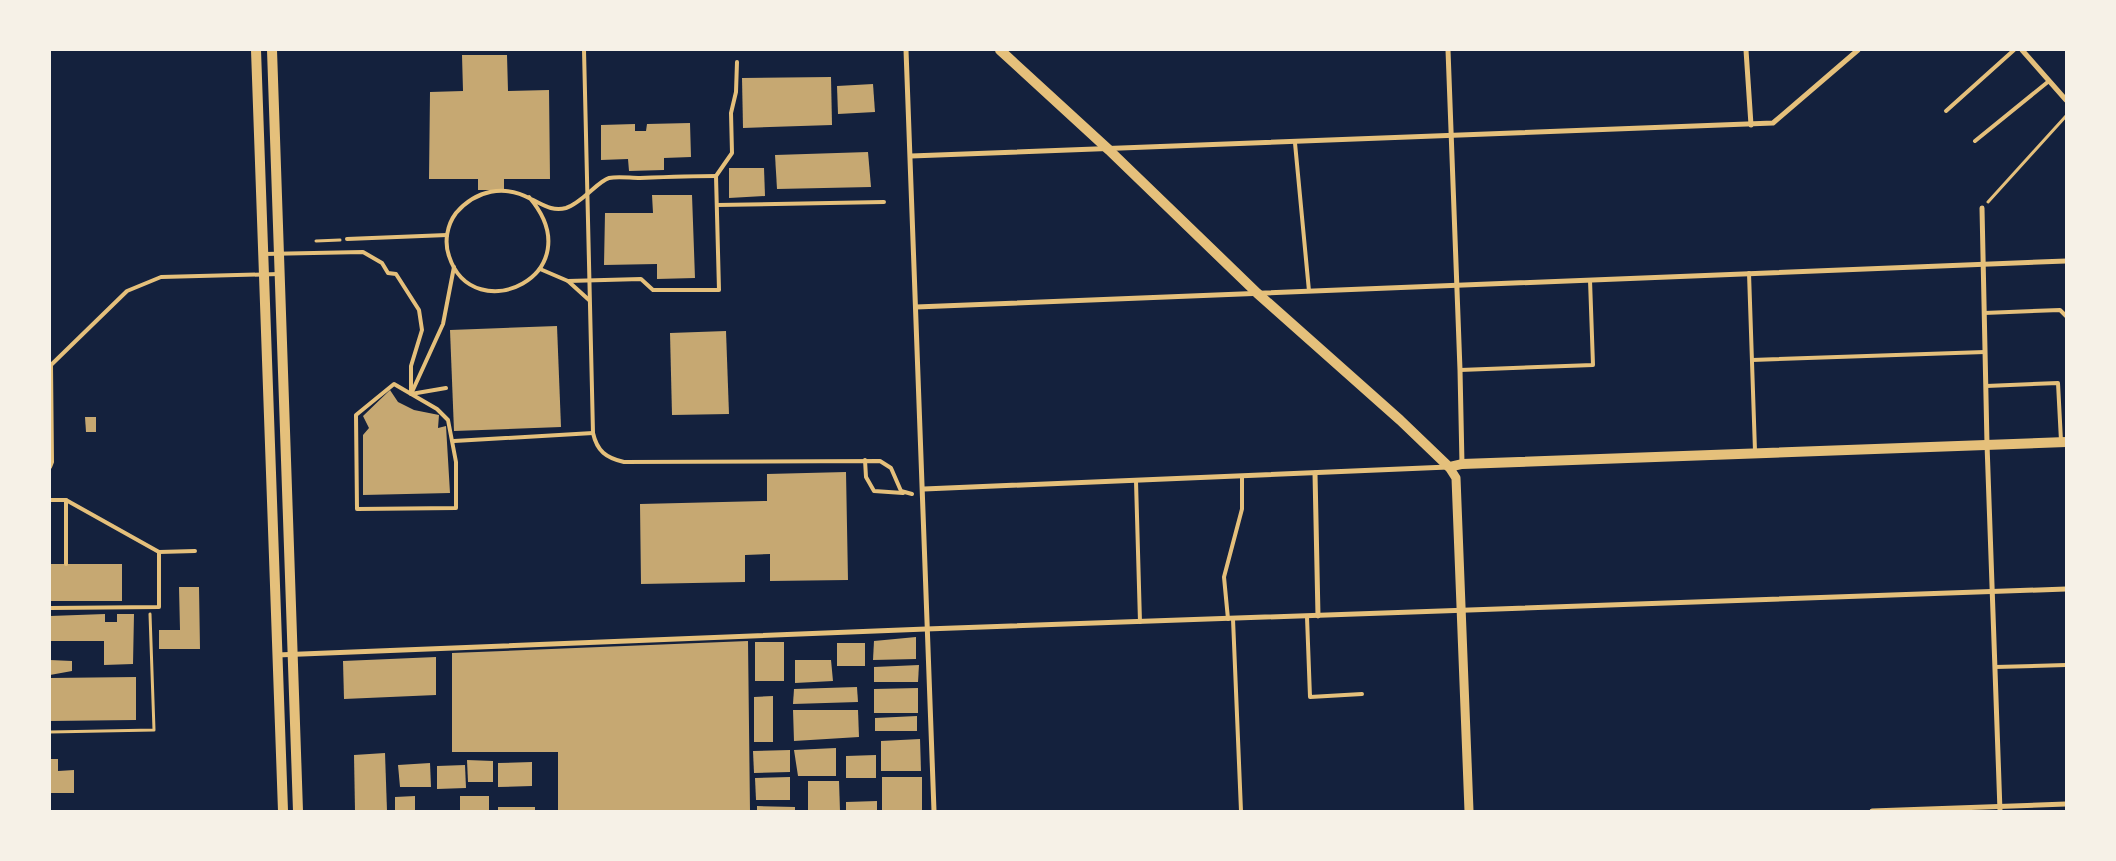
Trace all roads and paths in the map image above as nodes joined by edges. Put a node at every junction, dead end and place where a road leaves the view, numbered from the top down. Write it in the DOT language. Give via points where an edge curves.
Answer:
graph roads {
  1 [pos="256,50"];
  2 [pos="272,50"];
  3 [pos="584,50"];
  4 [pos="906,50"];
  5 [pos="1000,50"];
  6 [pos="1448,50"];
  7 [pos="1746,50"];
  8 [pos="1858,50"];
  9 [pos="2014,50"];
  10 [pos="2022,50"];
  11 [pos="737,62"];
  12 [pos="2049,81"];
  13 [pos="2066,100"];
  14 [pos="1946,111"];
  15 [pos="2066,116"];
  16 [pos="1750,126"];
  17 [pos="1450,137"];
  18 [pos="1975,141"];
  19 [pos="1295,143"];
  20 [pos="1109,150"];
  21 [pos="911,156"];
  22 [pos="716,176"];
  23 [pos="529,197"];
  24 [pos="586,197"];
  25 [pos="884,202"];
  26 [pos="717,205"];
  27 [pos="1982,208"];
  28 [pos="447,235"];
  29 [pos="347,239"];
  30 [pos="316,241"];
  31 [pos="264,254"];
  32 [pos="279,254"];
  33 [pos="2066,261"];
  34 [pos="1983,264"];
  35 [pos="454,267"];
  36 [pos="540,269"];
  37 [pos="264,274"];
  38 [pos="280,274"];
  39 [pos="1749,274"];
  40 [pos="568,280"];
  41 [pos="588,280"];
  42 [pos="1590,280"];
  43 [pos="1458,284"];
  44 [pos="1309,291"];
  45 [pos="1258,293"];
  46 [pos="589,300"];
  47 [pos="916,307"];
  48 [pos="1984,313"];
  49 [pos="2066,316"];
  50 [pos="1985,352"];
  51 [pos="1752,360"];
  52 [pos="51,365"];
  53 [pos="1460,370"];
  54 [pos="1986,386"];
  55 [pos="446,388"];
  56 [pos="411,394"];
  57 [pos="593,433"];
  58 [pos="454,441"];
  59 [pos="2064,442"];
  60 [pos="1987,444"];
  61 [pos="1755,454"];
  62 [pos="865,460"];
  63 [pos="1462,464"];
  64 [pos="50,467"];
  65 [pos="1449,467"];
  66 [pos="1315,473"];
  67 [pos="1242,476"];
  68 [pos="1136,480"];
  69 [pos="924,489"];
  70 [pos="904,493"];
  71 [pos="912,494"];
  72 [pos="50,500"];
  73 [pos="66,500"];
  74 [pos="194,551"];
  75 [pos="159,552"];
  76 [pos="66,564"];
  77 [pos="2066,589"];
  78 [pos="1992,590"];
  79 [pos="150,606"];
  80 [pos="50,608"];
  81 [pos="1461,610"];
  82 [pos="1318,616"];
  83 [pos="1306,617"];
  84 [pos="1231,619"];
  85 [pos="1140,622"];
  86 [pos="926,629"];
  87 [pos="293,654"];
  88 [pos="277,655"];
  89 [pos="2066,665"];
  90 [pos="1995,667"];
  91 [pos="1362,694"];
  92 [pos="50,732"];
  93 [pos="2066,804"];
  94 [pos="2040,808"];
  95 [pos="2000,809"];
  96 [pos="282,811"];
  97 [pos="298,811"];
  98 [pos="934,811"];
  99 [pos="1241,811"];
  100 [pos="1468,811"];
  101 [pos="1872,811"];
  1 -- 31 [label="main road"];
  2 -- 32 [label="main road"];
  3 -- 24 [label="lane"];
  4 -- 21 [label="street"];
  5 -- 20 [label="main road"];
  6 -- 17 [label="street"];
  7 -- 16 [label="street"];
  8 -- 16 [label="street" via="1773,123"];
  9 -- 14 [label="lane"];
  10 -- 12 [label="street"];
  11 -- 22 [label="lane" via="736,92 731,113 732,153"];
  12 -- 13 [label="street"];
  12 -- 18 [label="lane"];
  15 -- 27 [label="path"];
  16 -- 17 [label="street"];
  17 -- 19 [label="street"];
  17 -- 43 [label="street"];
  19 -- 20 [label="street"];
  19 -- 44 [label="lane"];
  20 -- 21 [label="street"];
  20 -- 45 [label="main road"];
  21 -- 47 [label="street"];
  22 -- 24 [label="lane" via="608,178"];
  22 -- 26 [label="lane"];
  23 -- 24 [label="lane" via="548,209 565,209"];
  23 -- 28 [label="lane" via="506,191 480,194 452,218"];
  23 -- 36 [label="lane" via="544,218 548,230 548,250"];
  24 -- 41 [label="lane"];
  25 -- 26 [label="lane"];
  26 -- 41 [label="lane" via="719,290 653,290 641,279"];
  27 -- 34 [label="street"];
  28 -- 29 [label="lane"];
  28 -- 35 [label="lane" via="448,253"];
  29 -- 30 [label="path"];
  31 -- 32 [label="lane"];
  31 -- 37 [label="main road"];
  32 -- 38 [label="main road"];
  32 -- 56 [label="lane" via="363,252 382,263 388,274 396,274 419,310 422,330 411,366"];
  33 -- 34 [label="street"];
  34 -- 39 [label="street"];
  34 -- 48 [label="street"];
  35 -- 36 [label="lane" via="476,287 496,292 516,289"];
  35 -- 56 [label="lane" via="443,324"];
  36 -- 40 [label="lane"];
  37 -- 38 [label="lane"];
  37 -- 52 [label="lane" via="161,277 126,292"];
  37 -- 88 [label="main road"];
  38 -- 87 [label="main road"];
  39 -- 42 [label="street"];
  39 -- 51 [label="lane"];
  40 -- 41 [label="lane"];
  40 -- 46 [label="lane"];
  41 -- 46 [label="lane"];
  42 -- 43 [label="street"];
  42 -- 53 [label="lane" via="1593,365"];
  43 -- 44 [label="street"];
  43 -- 53 [label="street"];
  44 -- 45 [label="street"];
  45 -- 47 [label="street"];
  45 -- 65 [label="main road"];
  46 -- 57 [label="lane"];
  47 -- 69 [label="street"];
  48 -- 49 [label="lane" via="2060,310"];
  48 -- 50 [label="street"];
  50 -- 51 [label="lane"];
  50 -- 54 [label="street"];
  51 -- 61 [label="lane"];
  52 -- 64 [label="lane"];
  53 -- 63 [label="street"];
  54 -- 59 [label="lane" via="2058,383"];
  54 -- 60 [label="street"];
  55 -- 56 [label="lane"];
  56 -- 58 [label="lane" via="437,409 448,420"];
  56 -- 58 [label="lane" via="394,384 356,415 357,509 456,508"];
  57 -- 58 [label="lane"];
  57 -- 62 [label="lane" via="601,452 624,462"];
  59 -- 60 [label="main road"];
  60 -- 61 [label="main road"];
  60 -- 78 [label="street"];
  61 -- 63 [label="main road"];
  62 -- 70 [label="lane" via="880,461 891,468 898,488"];
  62 -- 70 [label="lane" via="866,477 874,491"];
  63 -- 65 [label="main road"];
  65 -- 66 [label="street"];
  65 -- 81 [label="street" via="1456,478"];
  66 -- 67 [label="street"];
  66 -- 82 [label="street"];
  67 -- 68 [label="street"];
  67 -- 84 [label="lane" via="1242,509 1224,578"];
  68 -- 69 [label="street"];
  68 -- 85 [label="lane"];
  69 -- 86 [label="street"];
  70 -- 71 [label="lane"];
  72 -- 73 [label="lane"];
  73 -- 75 [label="lane"];
  73 -- 76 [label="lane"];
  74 -- 75 [label="lane"];
  75 -- 79 [label="lane" via="159,606"];
  77 -- 78 [label="street"];
  78 -- 81 [label="street"];
  78 -- 90 [label="street"];
  79 -- 80 [label="lane"];
  79 -- 92 [label="path" via="154,730"];
  81 -- 82 [label="street"];
  81 -- 100 [label="street"];
  82 -- 83 [label="street"];
  83 -- 84 [label="street"];
  83 -- 91 [label="lane" via="1310,697"];
  84 -- 85 [label="street"];
  84 -- 99 [label="lane"];
  85 -- 86 [label="street"];
  86 -- 87 [label="street"];
  86 -- 98 [label="street"];
  87 -- 88 [label="street"];
  87 -- 97 [label="main road"];
  88 -- 96 [label="main road"];
  89 -- 90 [label="lane"];
  90 -- 95 [label="street"];
  93 -- 94 [label="street"];
  94 -- 95 [label="street"];
  95 -- 101 [label="street"];
}
